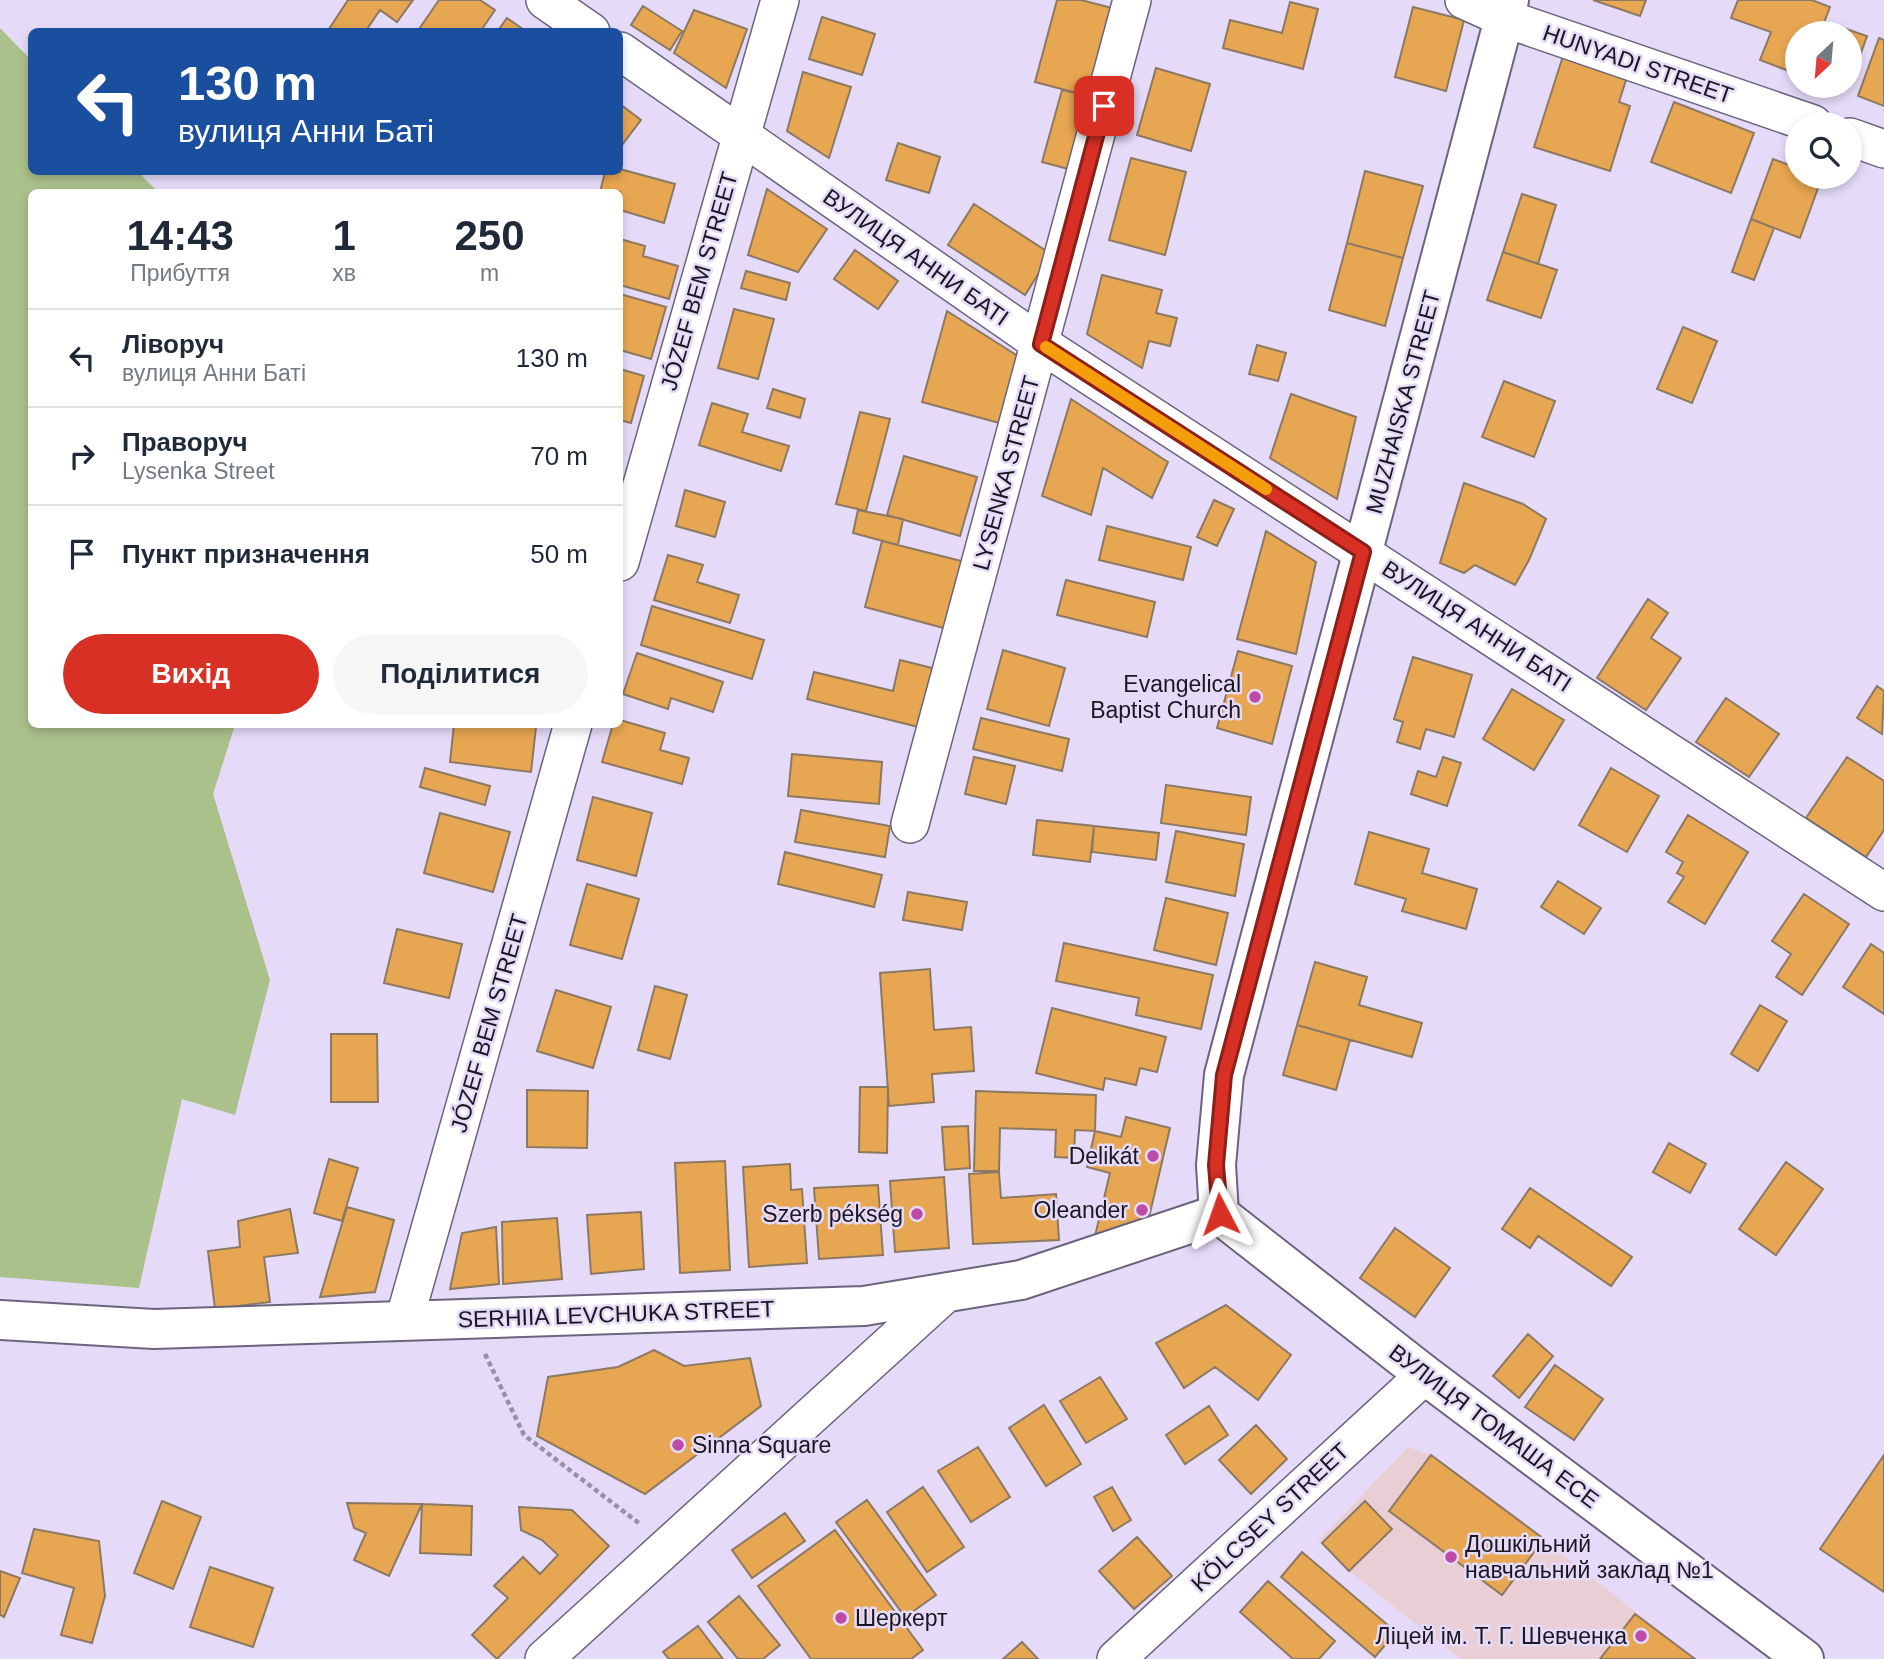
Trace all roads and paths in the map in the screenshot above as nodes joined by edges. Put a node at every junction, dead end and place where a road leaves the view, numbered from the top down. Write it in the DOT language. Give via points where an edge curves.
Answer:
graph roads {
  1 [pos="545,0"];
  2 [pos="780,0"];
  3 [pos="1132,0"];
  4 [pos="1464,0"];
  5 [pos="1507,9"];
  6 [pos="585,28"];
  7 [pos="623,53"];
  8 [pos="1785,113"];
  9 [pos="741,135"];
  10 [pos="1862,141"];
  11 [pos="1884,149"];
  12 [pos="1041,344"];
  13 [pos="623,551"];
  14 [pos="1363,552"];
  15 [pos="572,728"];
  16 [pos="910,824"];
  17 [pos="1884,892"];
  18 [pos="1220,1214"];
  19 [pos="946,1293"];
  20 [pos="468,1319"];
  21 [pos="0,1320"];
  22 [pos="404,1321"];
  23 [pos="1425,1375"];
  24 [pos="669,1545"];
  25 [pos="544,1659"];
  26 [pos="1116,1659"];
  27 [pos="1804,1659"];
  1 -- 6 [label="street"];
  2 -- 9 [label="street, JÓZEF BEM STREET"];
  3 -- 12 [label="street, LYSENKA STREET"];
  4 -- 5 [label="street, HUNYADI STREET"];
  5 -- 8 [label="street, HUNYADI STREET"];
  5 -- 14 [label="main road, MUZHAISKA STREET"];
  7 -- 9 [label="street, ВУЛИЦЯ АННИ БАТІ"];
  9 -- 12 [label="street, ВУЛИЦЯ АННИ БАТІ"];
  9 -- 13 [label="street, JÓZEF BEM STREET"];
  10 -- 11 [label="street"];
  12 -- 14 [label="street, ВУЛИЦЯ АННИ БАТІ"];
  12 -- 16 [label="street, LYSENKA STREET"];
  14 -- 17 [label="street, ВУЛИЦЯ АННИ БАТІ"];
  14 -- 18 [label="main road, MUZHAISKA STREET" via="1224,1075 1216,1165"];
  15 -- 22 [label="street, JÓZEF BEM STREET"];
  18 -- 19 [label="main road, SERHIIA LEVCHUKA STREET" via="1021,1280"];
  18 -- 23 [label="main road, ВУЛИЦЯ ТОМАША ЕСЕ"];
  19 -- 20 [label="main road, SERHIIA LEVCHUKA STREET" via="864,1306"];
  19 -- 24 [label="street"];
  20 -- 22 [label="main road, SERHIIA LEVCHUKA STREET"];
  20 -- 24 [label="path" via="524,1435"];
  21 -- 22 [label="main road, SERHIIA LEVCHUKA STREET" via="154,1329"];
  23 -- 26 [label="street, KÖLCSEY STREET"];
  23 -- 27 [label="main road, ВУЛИЦЯ ТОМАША ЕСЕ"];
  24 -- 25 [label="street"];
}
